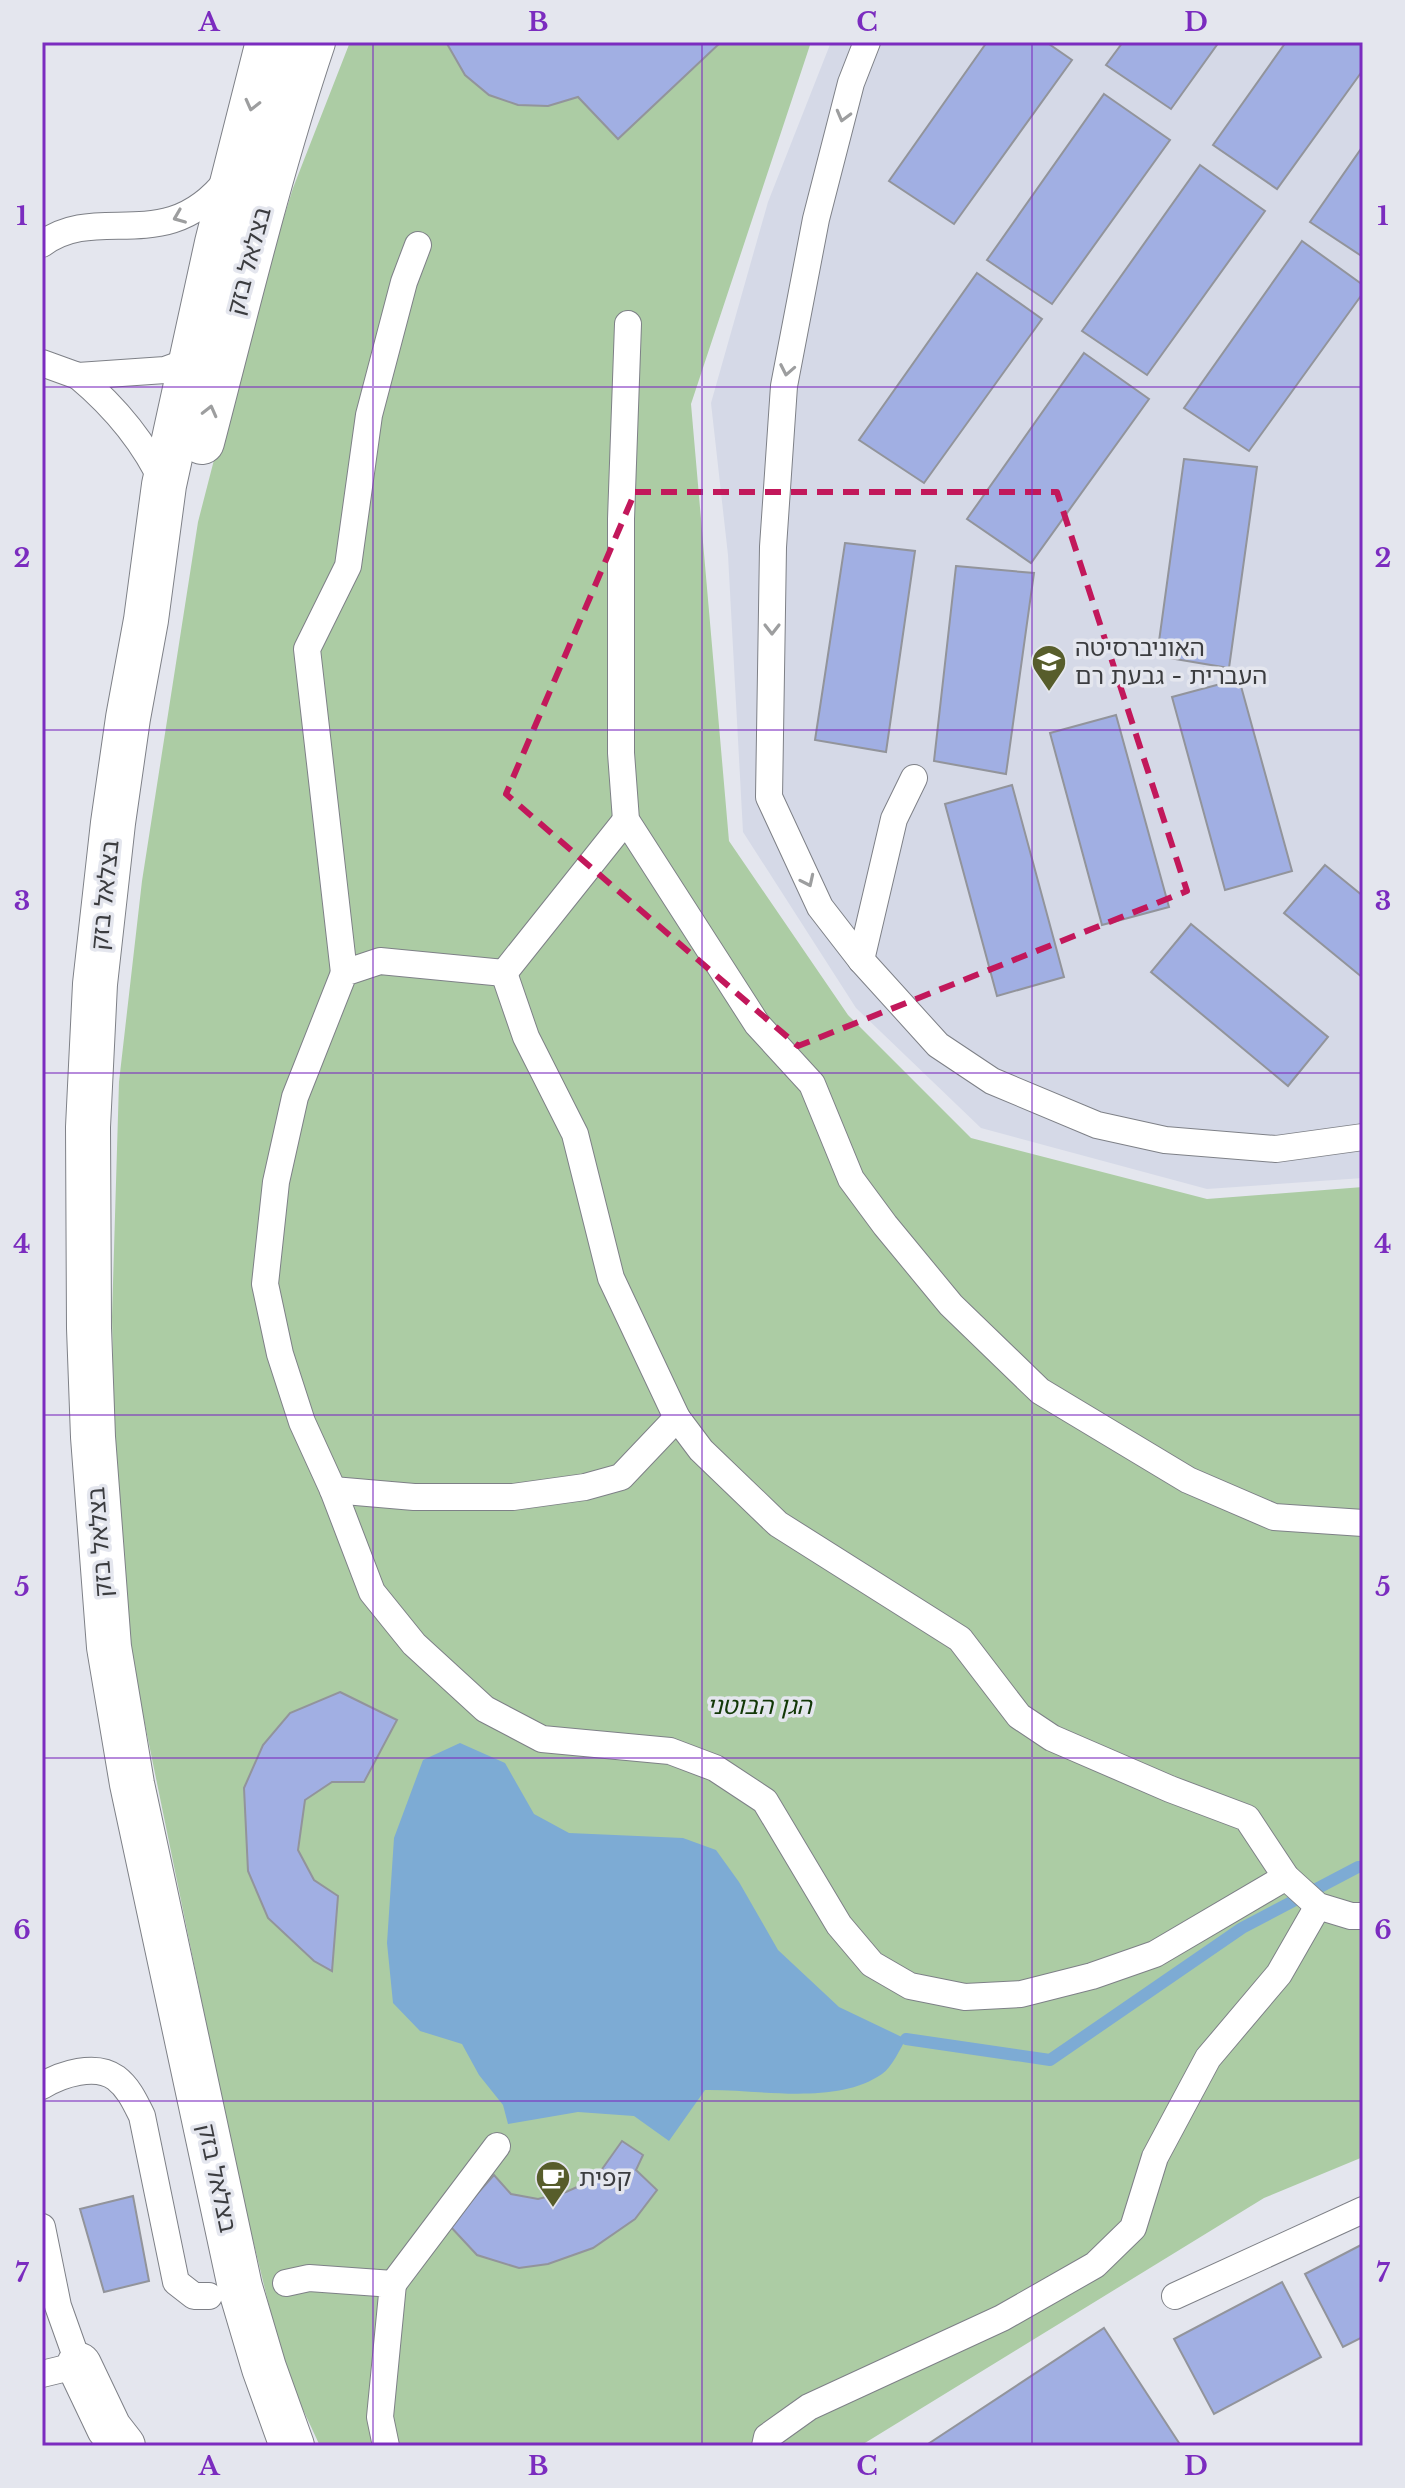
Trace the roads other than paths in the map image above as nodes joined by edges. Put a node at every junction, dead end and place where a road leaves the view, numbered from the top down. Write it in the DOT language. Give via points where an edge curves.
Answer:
graph roads {
  1 [pos="268,42"];
  2 [pos="313,42"];
  3 [pos="867,42"];
  4 [pos="296,94"];
  5 [pos="236,167"];
  6 [pos="42,244"];
  7 [pos="418,245"];
  8 [pos="628,324"];
  9 [pos="42,363"];
  10 [pos="190,363"];
  11 [pos="78,376"];
  12 [pos="164,485"];
  13 [pos="146,620"];
  14 [pos="914,778"];
  15 [pos="626,820"];
  16 [pos="861,960"];
  17 [pos="344,973"];
  18 [pos="504,973"];
  19 [pos="1363,1137"];
  20 [pos="677,1418"];
  21 [pos="333,1490"];
  22 [pos="1363,1523"];
  23 [pos="1286,1877"];
  24 [pos="1318,1906"];
  25 [pos="1363,1916"];
  26 [pos="42,2086"];
  27 [pos="497,2146"];
  28 [pos="1363,2210"];
  29 [pos="42,2227"];
  30 [pos="286,2283"];
  31 [pos="393,2284"];
  32 [pos="209,2296"];
  33 [pos="1175,2296"];
  34 [pos="61,2369"];
  35 [pos="123,2446"];
  36 [pos="292,2446"];
  37 [pos="386,2446"];
  38 [pos="765,2446"];
  1 -- 5 [label="street, בצלאל בזק, one-way"];
  2 -- 4 [label="street, בצלאל בזק"];
  3 -- 16 [label="lane, one-way" via="851,83 816,219 784,386 773,547 769,797 820,907"];
  4 -- 10 [label="lane" via="250,207 211,339"];
  13 -- 4 [label="street, בצלאל בזק, one-way" via="190,488"];
  5 -- 6 [label="lane, one-way" via="208,200 180,218 152,226 60,233"];
  5 -- 10 [label="street, בצלאל בזק"];
  7 -- 17 [label="lane" via="369,415 348,566 307,649"];
  8 -- 15 [label="lane" via="621,519"];
  9 -- 11 [label="lane"];
  10 -- 11 [label="lane" via="151,372"];
  10 -- 12 [label="street, בצלאל בזק"];
  11 -- 12 [label="lane" via="132,429"];
  12 -- 13 [label="street, בצלאל בזק"];
  13 -- 36 [label="street, בצלאל בזק" via="115,808 95,984 88,1127 89,1313 99,1534 109,1647 132,1784 240,2287"];
  14 -- 16 [label="lane" via="894,819"];
  15 -- 18 [label="lane"];
  15 -- 22 [label="lane" via="757,1024 812,1084 851,1179 951,1305 1040,1391 1188,1480 1274,1517"];
  16 -- 19 [label="lane" via="938,1045 992,1081 1097,1125 1165,1140 1276,1149"];
  17 -- 18 [label="lane" via="380,961"];
  17 -- 21 [label="lane" via="295,1097 276,1182 265,1284 302,1422"];
  18 -- 20 [label="lane" via="526,1037 575,1134 611,1278"];
  20 -- 21 [label="lane" via="621,1477 585,1487 499,1497"];
  20 -- 23 [label="lane" via="701,1450 778,1524 960,1639 1019,1716 1052,1738 1247,1818"];
  21 -- 23 [label="lane" via="372,1592 414,1644 485,1709 542,1739 670,1751 715,1768 765,1801 839,1925 872,1964 910,1986 965,1997 1021,1994 1092,1976 1155,1954"];
  23 -- 24 [label="lane"];
  24 -- 25 [label="lane"];
  24 -- 38 [label="lane" via="1279,1974 1208,2058 1155,2157 1133,2228 1095,2265 1002,2318 809,2407 767,2437"];
  26 -- 32 [label="lane" via="76,2072 101,2071 130,2093 142,2116 176,2282 194,2296"];
  27 -- 31 [label="lane"];
  28 -- 33 [label="lane"];
  29 -- 34 [label="lane" via="58,2306"];
  30 -- 31 [label="lane" via="309,2278"];
  31 -- 37 [label="lane" via="380,2417"];
  34 -- 35 [label="street"];
}
